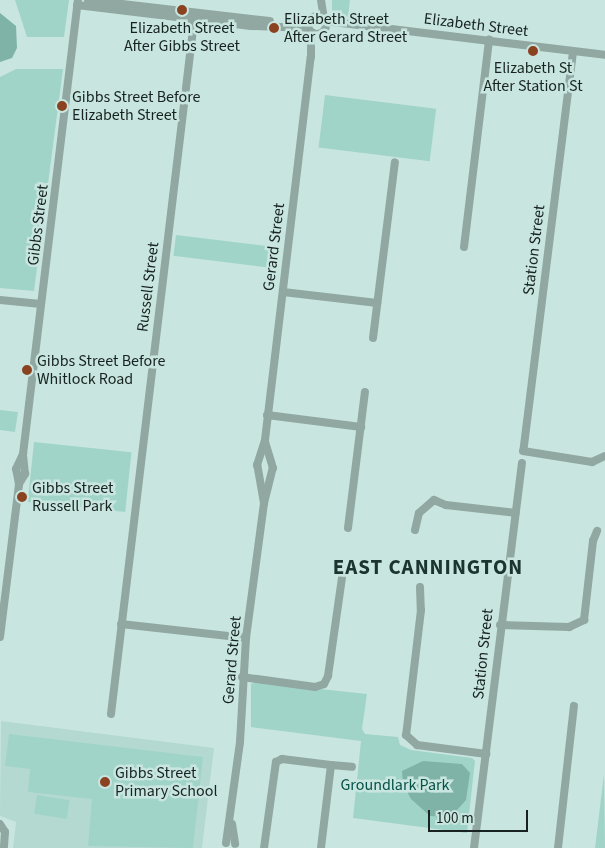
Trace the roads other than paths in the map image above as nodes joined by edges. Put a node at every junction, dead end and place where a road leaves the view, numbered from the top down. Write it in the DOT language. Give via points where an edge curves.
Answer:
graph roads {
  1 [pos="88,0"];
  2 [pos="320,0"];
  3 [pos="78,3"];
  4 [pos="195,16"];
  5 [pos="312,18"];
  6 [pos="325,22"];
  7 [pos="309,30"];
  8 [pos="320,34"];
  9 [pos="489,40"];
  10 [pos="573,52"];
  11 [pos="605,55"];
  12 [pos="311,57"];
  13 [pos="395,162"];
  14 [pos="464,247"];
  15 [pos="283,292"];
  16 [pos="0,300"];
  17 [pos="377,302"];
  18 [pos="41,304"];
  19 [pos="372,338"];
  20 [pos="365,392"];
  21 [pos="268,416"];
  22 [pos="361,427"];
  23 [pos="265,440"];
  24 [pos="605,456"];
  25 [pos="522,462"];
  26 [pos="264,503"];
  27 [pos="516,513"];
  28 [pos="348,528"];
  29 [pos="416,530"];
  30 [pos="597,531"];
  31 [pos="342,578"];
  32 [pos="420,587"];
  33 [pos="122,624"];
  34 [pos="500,625"];
  35 [pos="0,637"];
  36 [pos="246,638"];
  37 [pos="242,677"];
  38 [pos="574,706"];
  39 [pos="111,714"];
  40 [pos="486,754"];
  41 [pos="331,765"];
  42 [pos="352,767"];
  43 [pos="0,824"];
  44 [pos="0,834"];
  45 [pos="0,842"];
  46 [pos="230,846"];
  47 [pos="4,848"];
  48 [pos="264,848"];
  49 [pos="321,848"];
  50 [pos="474,848"];
  51 [pos="558,848"];
  1 -- 4 [label="street"];
  2 -- 5 [label="street"];
  2 -- 6 [label="street"];
  3 -- 4 [label="street"];
  3 -- 18 [label="street, Gibbs Street"];
  4 -- 5 [label="street" via="256,20"];
  4 -- 7 [label="street"];
  4 -- 33 [label="street, Russell Street"];
  5 -- 6 [label="street, Elizabeth Street"];
  5 -- 7 [label="street"];
  6 -- 8 [label="street, Gerard Street"];
  6 -- 9 [label="street, Elizabeth Street"];
  7 -- 8 [label="street"];
  7 -- 12 [label="street, Gerard Street"];
  8 -- 12 [label="street, Gerard Street"];
  9 -- 10 [label="street, Elizabeth Street"];
  9 -- 14 [label="street"];
  10 -- 11 [label="street, Elizabeth Street"];
  10 -- 24 [label="street, Station Street" via="523,451 592,462"];
  12 -- 15 [label="street, Gerard Street"];
  13 -- 17 [label="street"];
  15 -- 17 [label="street"];
  15 -- 21 [label="street, Gerard Street"];
  16 -- 18 [label="street"];
  17 -- 19 [label="street"];
  18 -- 35 [label="street, Gibbs Street" via="23,454 25,474 19,484"];
  20 -- 22 [label="street"];
  21 -- 22 [label="street"];
  21 -- 23 [label="street, Gerard Street"];
  22 -- 28 [label="street"];
  23 -- 26 [label="street, Gerard Street" via="273,468"];
  23 -- 26 [label="street, Gerard Street" via="257,468 263,483"];
  25 -- 27 [label="street, Station Street"];
  26 -- 36 [label="street, Gerard Street"];
  27 -- 29 [label="street" via="446,505 434,500 419,513"];
  27 -- 34 [label="street, Station Street"];
  30 -- 34 [label="street" via="593,541 584,620 569,627"];
  31 -- 37 [label="street" via="328,676 324,684 316,687"];
  32 -- 40 [label="street" via="421,610 406,735 417,745"];
  33 -- 36 [label="street"];
  33 -- 39 [label="street, Russell Street"];
  34 -- 40 [label="street, Station Street"];
  36 -- 37 [label="street, Gerard Street"];
  37 -- 46 [label="street, Gerard Street" via="240,742"];
  38 -- 51 [label="street"];
  40 -- 50 [label="street, Station Street"];
  41 -- 42 [label="street"];
  41 -- 48 [label="street" via="282,759 276,762"];
  41 -- 49 [label="street"];
  43 -- 47 [label="street" via="6,832"];
  44 -- 45 [label="street"];
}
